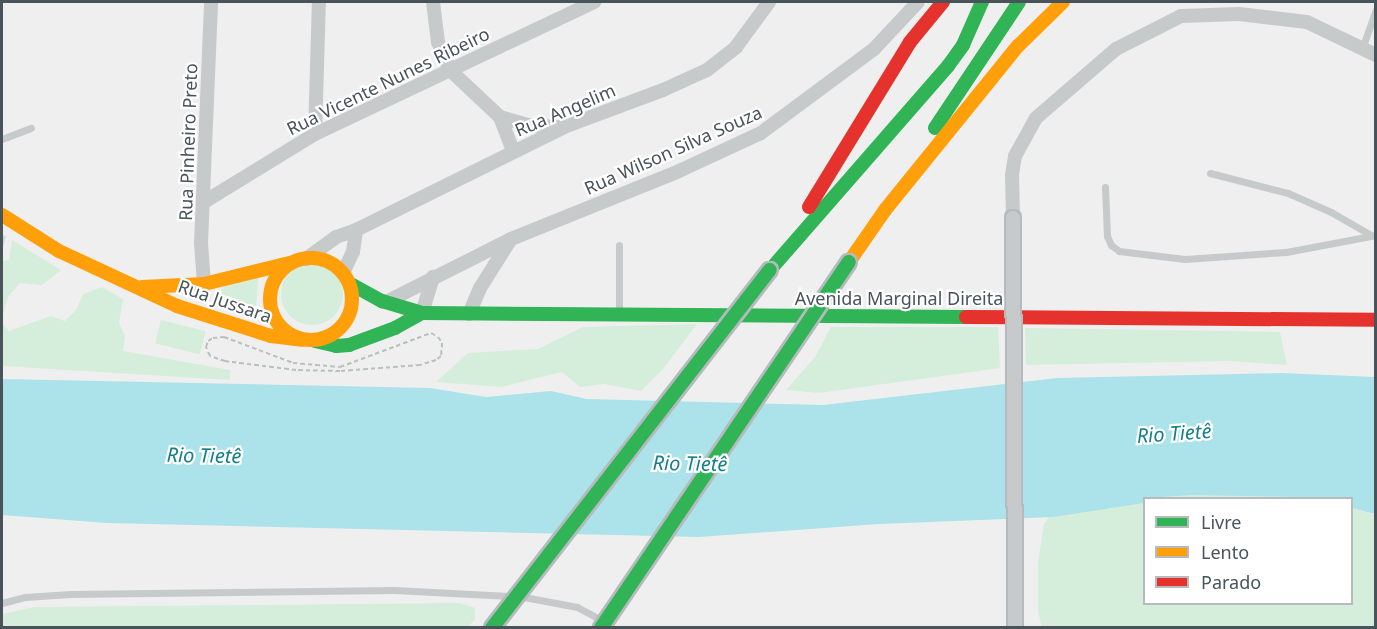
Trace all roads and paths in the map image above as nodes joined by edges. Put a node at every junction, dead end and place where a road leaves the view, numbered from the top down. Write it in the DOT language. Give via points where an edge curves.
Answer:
graph roads {
  1 [pos="211,2"];
  2 [pos="319,2"];
  3 [pos="433,2"];
  4 [pos="594,2"];
  5 [pos="769,2"];
  6 [pos="918,2"];
  7 [pos="943,2"];
  8 [pos="982,2"];
  9 [pos="1019,2"];
  10 [pos="1063,2"];
  11 [pos="579,5"];
  12 [pos="1376,9"];
  13 [pos="438,42"];
  14 [pos="1362,49"];
  15 [pos="1376,55"];
  16 [pos="473,60"];
  17 [pos="452,71"];
  18 [pos="469,87"];
  19 [pos="500,117"];
  20 [pos="564,127"];
  21 [pos="31,128"];
  22 [pos="315,134"];
  23 [pos="2,139"];
  24 [pos="513,151"];
  25 [pos="1210,173"];
  26 [pos="1106,187"];
  27 [pos="204,202"];
  28 [pos="885,210"];
  29 [pos="2,214"];
  30 [pos="356,230"];
  31 [pos="1374,235"];
  32 [pos="511,240"];
  33 [pos="619,245"];
  34 [pos="780,257"];
  35 [pos="299,261"];
  36 [pos="433,277"];
  37 [pos="346,278"];
  38 [pos="204,284"];
  39 [pos="139,287"];
  40 [pos="386,302"];
  41 [pos="422,313"];
  42 [pos="469,314"];
  43 [pos="619,314"];
  44 [pos="213,316"];
  45 [pos="1376,320"];
  46 [pos="307,340"];
  47 [pos="2,603"];
  48 [pos="492,627"];
  49 [pos="601,627"];
  50 [pos="610,627"];
  51 [pos="1015,627"];
  1 -- 27 [label="street, Rua Pinheiro Preto"];
  2 -- 22 [label="street"];
  3 -- 13 [label="street"];
  4 -- 11 [label="street, Rua Vicente Nunes Ribeiro"];
  5 -- 20 [label="street, Rua Angelim" via="736,47 706,69 663,90"];
  6 -- 32 [label="street, Rua Wilson Silva Souza" via="874,49 761,133"];
  7 -- 34 [label="main road" via="882,85"];
  8 -- 34 [label="main road" via="963,45 929,90"];
  9 -- 28 [label="main road" via="956,93"];
  10 -- 28 [label="main road" via="1018,46"];
  11 -- 16 [label="street, Rua Vicente Nunes Ribeiro"];
  12 -- 14 [label="lane"];
  13 -- 16 [label="street" via="454,55"];
  13 -- 17 [label="street"];
  14 -- 15 [label="street"];
  14 -- 51 [label="street, bridge" via="1307,22 1239,14 1181,16 1116,49 1036,118 1015,156 1012,175"];
  16 -- 17 [label="street, Rua Vicente Nunes Ribeiro"];
  16 -- 18 [label="street"];
  17 -- 18 [label="street"];
  17 -- 22 [label="street, Rua Vicente Nunes Ribeiro"];
  18 -- 19 [label="street"];
  19 -- 20 [label="street" via="528,125"];
  19 -- 24 [label="street"];
  20 -- 24 [label="street, Rua Angelim"];
  21 -- 23 [label="lane"];
  22 -- 27 [label="street, Rua Vicente Nunes Ribeiro"];
  24 -- 30 [label="street, Rua Angelim"];
  25 -- 31 [label="lane" via="1288,193"];
  26 -- 31 [label="lane" via="1107,236 1119,251 1185,259 1286,252"];
  27 -- 38 [label="street, Rua Pinheiro Preto"];
  28 -- 49 [label="main road, bridge"];
  29 -- 39 [label="main road, Rua Jussara" via="59,251"];
  30 -- 35 [label="street, Rua Angelim" via="336,237"];
  30 -- 37 [label="street"];
  32 -- 36 [label="street, Rua Wilson Silva Souza"];
  32 -- 42 [label="street" via="480,288"];
  33 -- 43 [label="lane"];
  34 -- 48 [label="main road, bridge"];
  35 -- 37 [label="main road" via="320,259 333,264"];
  35 -- 38 [label="main road, Rua Jussara"];
  35 -- 46 [label="main road" via="280,272 270,297 278,324 289,334"];
  36 -- 40 [label="street, Rua Wilson Silva Souza"];
  36 -- 41 [label="street"];
  37 -- 40 [label="main road, Avenida Marginal Direita" via="366,294"];
  37 -- 46 [label="main road" via="352,296 346,321 325,338"];
  38 -- 39 [label="main road, Rua Jussara"];
  38 -- 44 [label="main road" via="204,296"];
  39 -- 44 [label="main road, Rua Jussara" via="177,306"];
  40 -- 41 [label="main road, Avenida Marginal Direita"];
  41 -- 42 [label="main road, Avenida Marginal Direita"];
  41 -- 46 [label="main road" via="349,345"];
  42 -- 43 [label="main road, Avenida Marginal Direita"];
  43 -- 45 [label="main road, Avenida Marginal Direita"];
  44 -- 46 [label="main road, Rua Jussara" via="271,336"];
  47 -- 50 [label="lane" via="70,594 470,592 553,600 594,614"];
}
